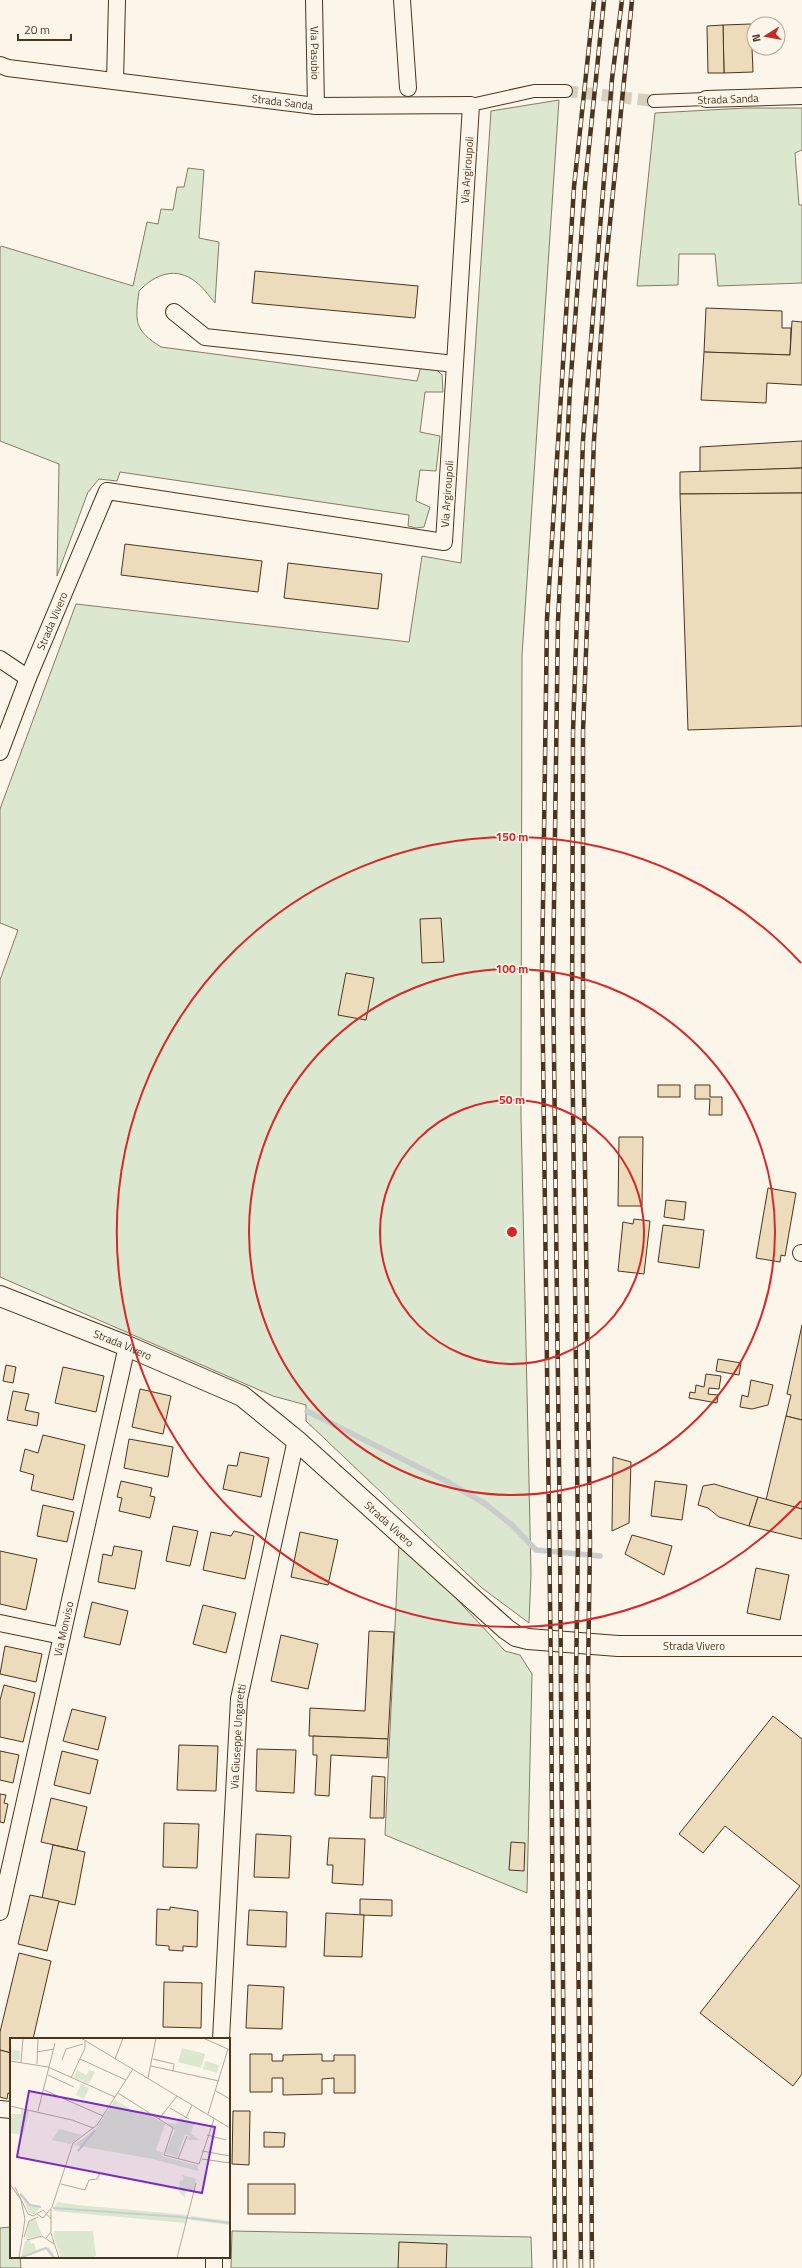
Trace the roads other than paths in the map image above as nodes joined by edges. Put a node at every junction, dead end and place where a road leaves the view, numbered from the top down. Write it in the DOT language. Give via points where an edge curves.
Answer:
graph roads {
  1 [pos="117,0"];
  2 [pos="314,0"];
  3 [pos="402,0"];
  4 [pos="0,65"];
  5 [pos="115,81"];
  6 [pos="408,88"];
  7 [pos="566,91"];
  8 [pos="802,96"];
  9 [pos="706,99"];
  10 [pos="654,101"];
  11 [pos="472,105"];
  12 [pos="316,106"];
  13 [pos="174,312"];
  14 [pos="455,364"];
  15 [pos="107,491"];
  16 [pos="0,659"];
  17 [pos="28,678"];
  18 [pos="0,752"];
  19 [pos="0,1296"];
  20 [pos="127,1346"];
  21 [pos="296,1440"];
  22 [pos="0,1623"];
  23 [pos="62,1636"];
  24 [pos="802,1646"];
  25 [pos="0,1912"];
  26 [pos="221,2038"];
  27 [pos="0,2109"];
  28 [pos="10,2110"];
  1 -- 5 [label="street"];
  2 -- 12 [label="street, Via Pasubio"];
  3 -- 6 [label="street"];
  4 -- 5 [label="street, Strada Sanda"];
  5 -- 12 [label="street, Strada Sanda"];
  7 -- 11 [label="street, Strada Sanda" via="534,91"];
  8 -- 9 [label="street, Strada Sanda"];
  9 -- 10 [label="street, Strada Sanda"];
  11 -- 12 [label="street, Strada Sanda"];
  11 -- 14 [label="street, Via Argiroupoli"];
  13 -- 14 [label="street" via="205,338"];
  14 -- 15 [label="street, Via Argiroupoli" via="444,542"];
  15 -- 17 [label="street, Strada Vivero"];
  16 -- 17 [label="street"];
  17 -- 18 [label="street, Strada Vivero"];
  19 -- 20 [label="street, Strada Vivero"];
  20 -- 21 [label="street, Strada Vivero" via="242,1396"];
  20 -- 23 [label="street, Via Monviso"];
  21 -- 24 [label="street, Strada Vivero" via="516,1636 618,1646"];
  21 -- 26 [label="street, Via Giuseppe Ungaretti" via="239,1699"];
  22 -- 23 [label="street"];
  23 -- 25 [label="street, Via Monviso"];
  27 -- 28 [label="street"];
}
